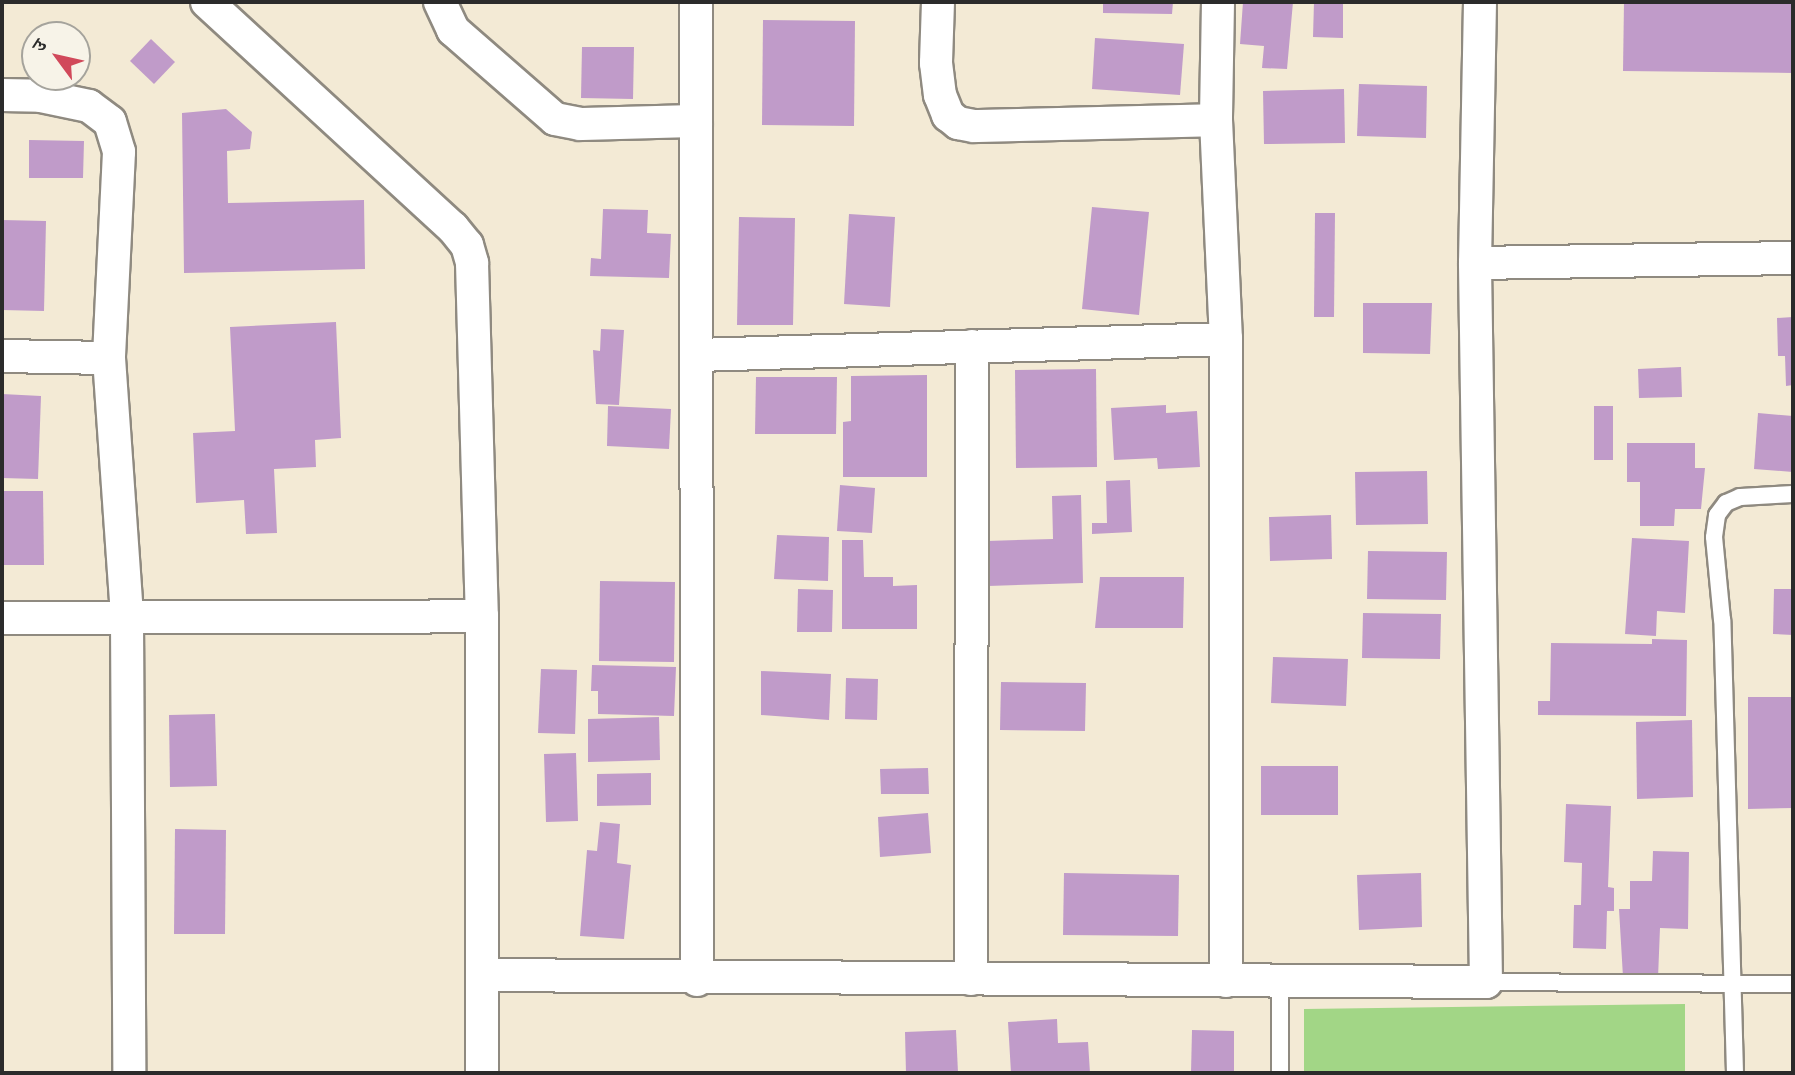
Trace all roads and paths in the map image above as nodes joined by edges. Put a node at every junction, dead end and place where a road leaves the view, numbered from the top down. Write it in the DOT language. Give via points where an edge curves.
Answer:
graph roads {
  1 [pos="207,2"];
  2 [pos="440,2"];
  3 [pos="696,2"];
  4 [pos="938,2"];
  5 [pos="1218,2"];
  6 [pos="1480,2"];
  7 [pos="2,96"];
  8 [pos="1216,120"];
  9 [pos="696,121"];
  10 [pos="1793,258"];
  11 [pos="1475,262"];
  12 [pos="1226,339"];
  13 [pos="972,346"];
  14 [pos="696,355"];
  15 [pos="2,356"];
  16 [pos="109,358"];
  17 [pos="1793,494"];
  18 [pos="482,616"];
  19 [pos="2,618"];
  20 [pos="127,618"];
  21 [pos="482,975"];
  22 [pos="697,979"];
  23 [pos="971,979"];
  24 [pos="1226,981"];
  25 [pos="1280,981"];
  26 [pos="1486,982"];
  27 [pos="1734,984"];
  28 [pos="1793,984"];
  29 [pos="129,1073"];
  30 [pos="482,1073"];
  31 [pos="1280,1073"];
  32 [pos="1735,1073"];
  1 -- 18 [label="street" via="467,245 472,263"];
  2 -- 9 [label="street" via="453,30 555,119 580,124"];
  3 -- 9 [label="street"];
  4 -- 8 [label="street" via="940,95 948,115 958,123"];
  5 -- 8 [label="street"];
  6 -- 11 [label="street"];
  7 -- 16 [label="street" via="41,96 89,106 110,122 119,152"];
  8 -- 12 [label="street"];
  9 -- 14 [label="street"];
  10 -- 11 [label="street"];
  11 -- 26 [label="street"];
  12 -- 13 [label="street"];
  12 -- 24 [label="street"];
  13 -- 14 [label="street"];
  13 -- 23 [label="street"];
  14 -- 22 [label="street"];
  15 -- 16 [label="street"];
  16 -- 20 [label="street"];
  17 -- 27 [label="lane" via="1733,500 1717,515 1715,526"];
  18 -- 20 [label="street"];
  18 -- 21 [label="street"];
  19 -- 20 [label="street"];
  20 -- 29 [label="street"];
  21 -- 22 [label="street"];
  21 -- 30 [label="street"];
  22 -- 23 [label="street"];
  23 -- 24 [label="street"];
  24 -- 25 [label="street"];
  25 -- 26 [label="street"];
  25 -- 31 [label="lane"];
  26 -- 27 [label="lane"];
  27 -- 28 [label="lane"];
  27 -- 32 [label="lane"];
}
